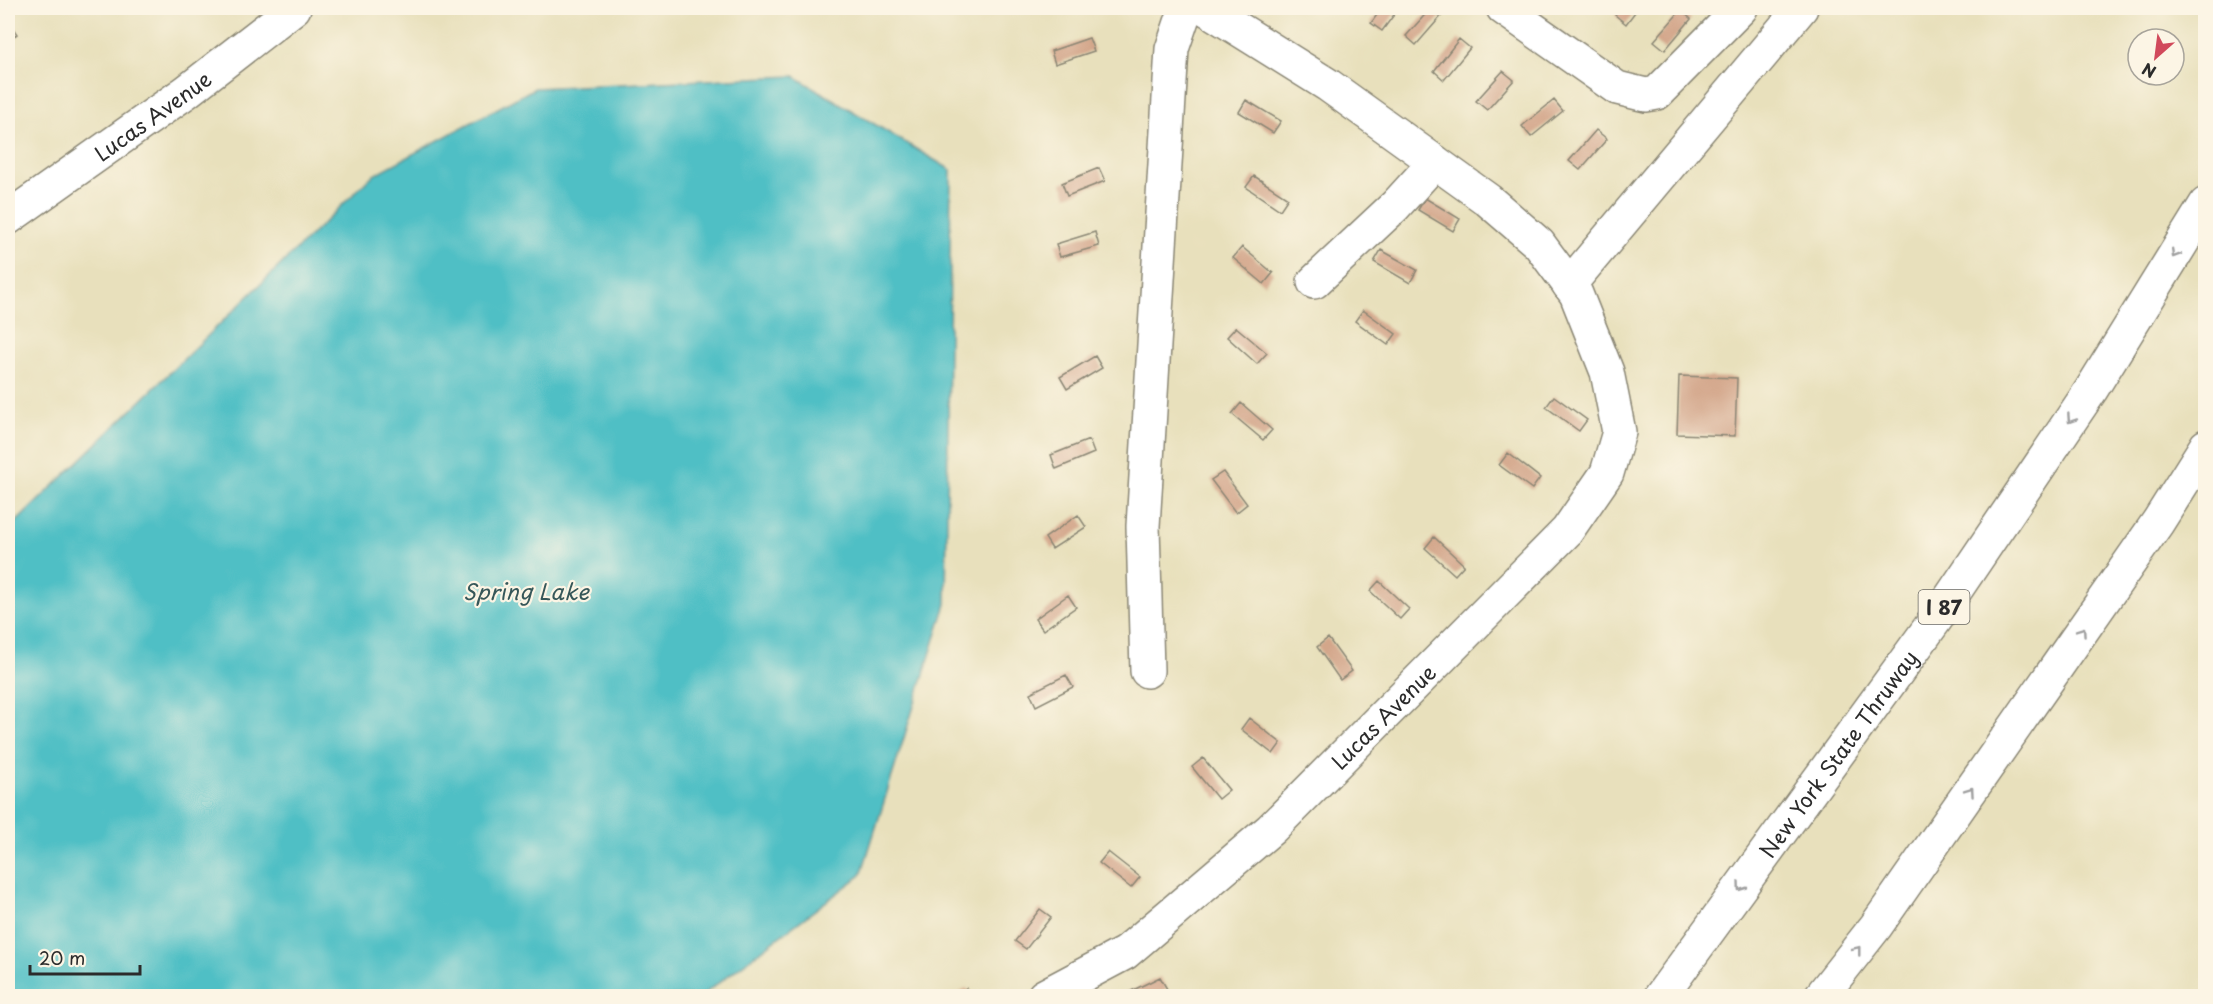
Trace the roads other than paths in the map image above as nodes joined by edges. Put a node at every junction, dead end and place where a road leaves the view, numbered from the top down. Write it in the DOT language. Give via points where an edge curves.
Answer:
graph roads {
  1 [pos="294,8"];
  2 [pos="1186,8"];
  3 [pos="1204,8"];
  4 [pos="1503,8"];
  5 [pos="1741,8"];
  6 [pos="1801,8"];
  7 [pos="1435,162"];
  8 [pos="2205,204"];
  9 [pos="8,218"];
  10 [pos="1314,282"];
  11 [pos="1569,285"];
  12 [pos="2205,446"];
  13 [pos="1147,670"];
  14 [pos="1044,996"];
  15 [pos="1661,996"];
  16 [pos="1821,996"];
  1 -- 9 [label="main road, Lucas Avenue" via="186,92"];
  2 -- 13 [label="main road" via="1172,49 1143,526"];
  3 -- 7 [label="main road, Lucas Avenue" via="1328,85"];
  4 -- 5 [label="main road" via="1617,88 1646,95 1657,93"];
  6 -- 11 [label="main road"];
  7 -- 10 [label="main road" via="1395,206"];
  7 -- 11 [label="main road, Lucas Avenue" via="1539,244"];
  8 -- 15 [label="main road, New York State Thruway / I 87, one-way" via="2091,390 1936,619"];
  11 -- 14 [label="main road, Lucas Avenue" via="1603,364 1619,432 1607,473 1567,531 1271,829 1125,953"];
  16 -- 12 [label="main road, one-way" via="1876,926 2158,522"];
}
